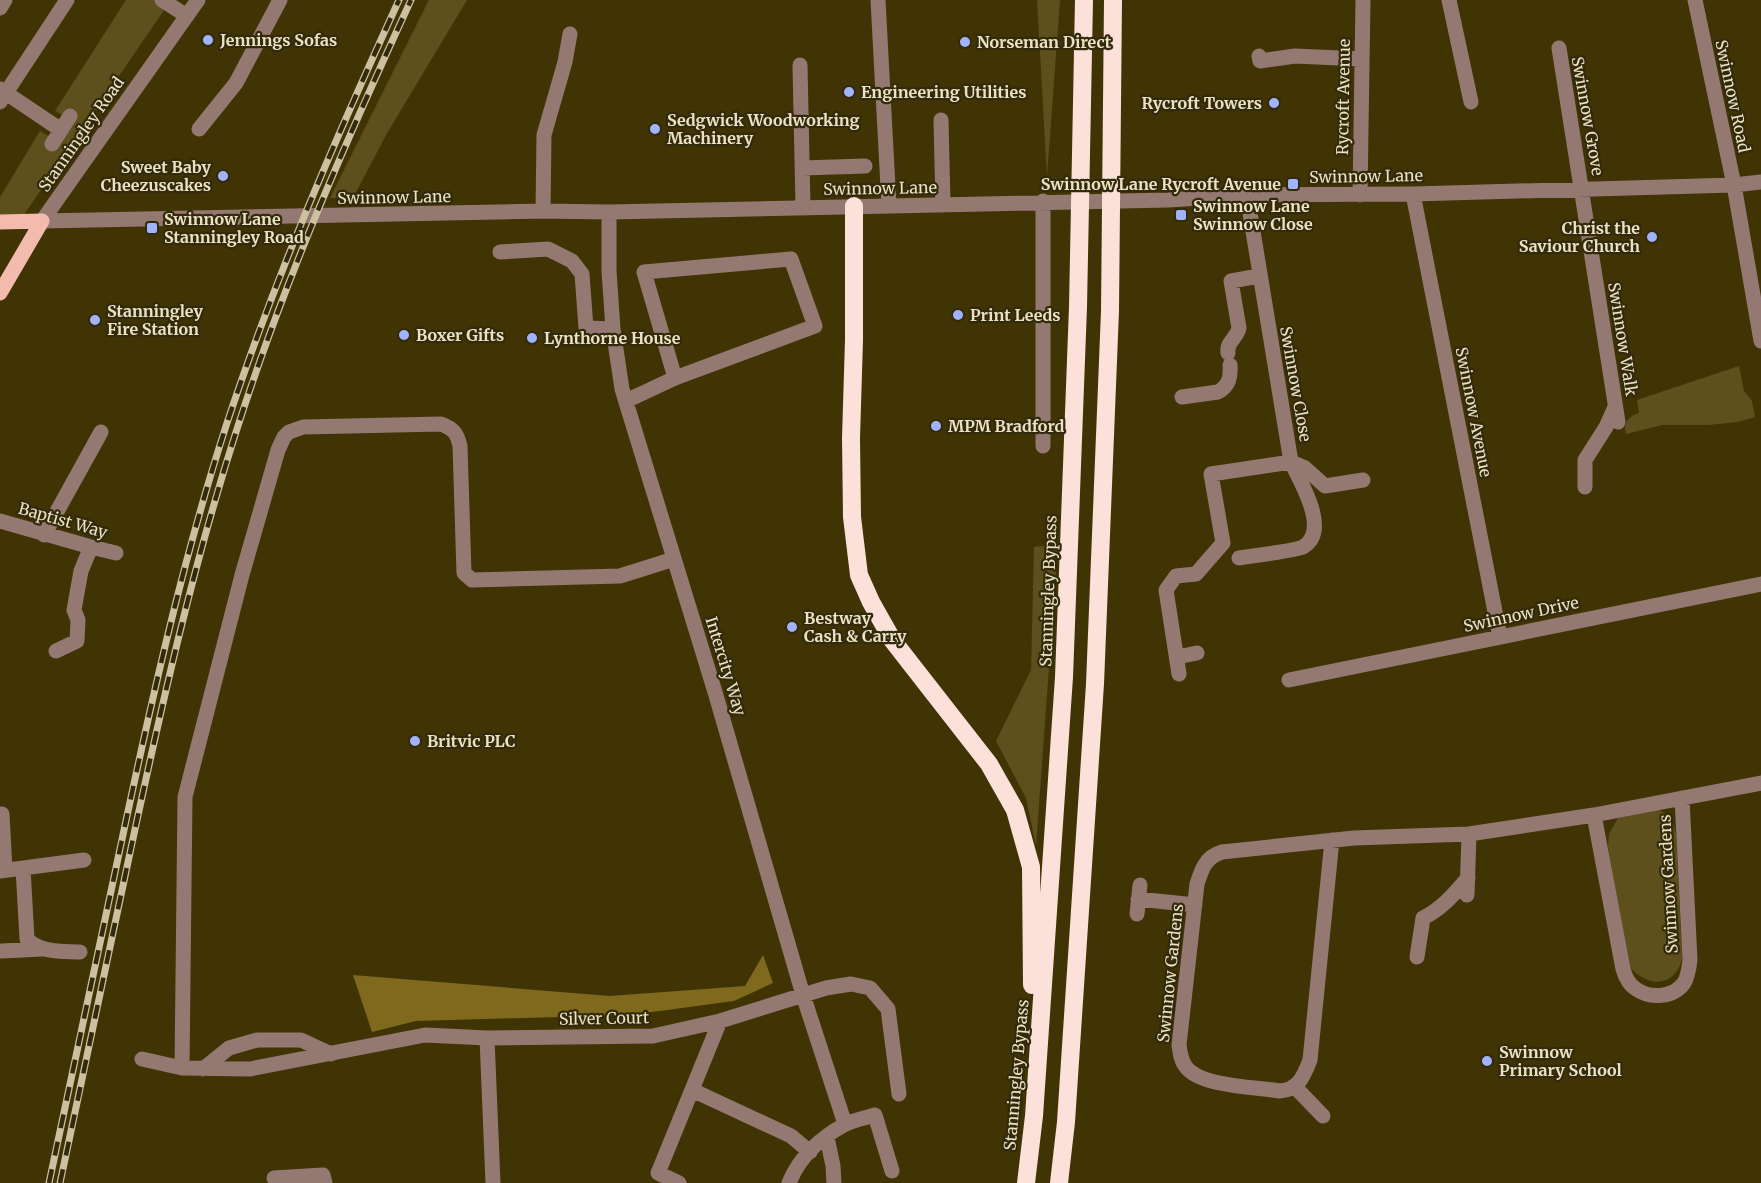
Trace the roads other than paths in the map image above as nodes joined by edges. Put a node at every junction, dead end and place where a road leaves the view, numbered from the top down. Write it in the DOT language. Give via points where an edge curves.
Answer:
graph roads {
  1 [pos="5,0"];
  2 [pos="67,0"];
  3 [pos="162,0"];
  4 [pos="198,0"];
  5 [pos="280,0"];
  6 [pos="878,0"];
  7 [pos="1084,0"];
  8 [pos="1113,0"];
  9 [pos="1363,0"];
  10 [pos="1449,0"];
  11 [pos="1695,0"];
  12 [pos="0,8"];
  13 [pos="187,16"];
  14 [pos="570,34"];
  15 [pos="1559,48"];
  16 [pos="1259,56"];
  17 [pos="1361,59"];
  18 [pos="800,65"];
  19 [pos="2,95"];
  20 [pos="1471,102"];
  21 [pos="70,116"];
  22 [pos="940,120"];
  23 [pos="200,129"];
  24 [pos="61,130"];
  25 [pos="52,144"];
  26 [pos="865,166"];
  27 [pos="802,168"];
  28 [pos="1761,182"];
  29 [pos="1734,185"];
  30 [pos="1582,190"];
  31 [pos="1413,194"];
  32 [pos="1247,195"];
  33 [pos="1360,195"];
  34 [pos="1048,201"];
  35 [pos="943,204"];
  36 [pos="854,206"];
  37 [pos="889,206"];
  38 [pos="803,207"];
  39 [pos="543,211"];
  40 [pos="609,212"];
  41 [pos="42,221"];
  42 [pos="0,222"];
  43 [pos="500,252"];
  44 [pos="1259,276"];
  45 [pos="0,293"];
  46 [pos="613,329"];
  47 [pos="1761,341"];
  48 [pos="675,378"];
  49 [pos="1182,397"];
  50 [pos="626,401"];
  51 [pos="101,432"];
  52 [pos="1044,446"];
  53 [pos="1291,462"];
  54 [pos="1363,480"];
  55 [pos="1585,487"];
  56 [pos="0,520"];
  57 [pos="44,535"];
  58 [pos="91,548"];
  59 [pos="116,553"];
  60 [pos="1239,558"];
  61 [pos="675,559"];
  62 [pos="1761,584"];
  63 [pos="1500,637"];
  64 [pos="56,651"];
  65 [pos="1197,653"];
  66 [pos="1177,657"];
  67 [pos="1179,674"];
  68 [pos="1289,680"];
  69 [pos="1761,783"];
  70 [pos="1682,798"];
  71 [pos="2,814"];
  72 [pos="1594,815"];
  73 [pos="1469,834"];
  74 [pos="1332,840"];
  75 [pos="84,860"];
  76 [pos="23,868"];
  77 [pos="3,870"];
  78 [pos="1468,879"];
  79 [pos="1467,896"];
  80 [pos="1138,899"];
  81 [pos="1195,905"];
  82 [pos="42,949"];
  83 [pos="2,951"];
  84 [pos="80,952"];
  85 [pos="1417,957"];
  86 [pos="803,995"];
  87 [pos="720,1021"];
  88 [pos="487,1038"];
  89 [pos="331,1054"];
  90 [pos="142,1059"];
  91 [pos="182,1068"];
  92 [pos="203,1069"];
  93 [pos="1295,1087"];
  94 [pos="692,1090"];
  95 [pos="899,1094"];
  96 [pos="1034,1116"];
  97 [pos="1323,1116"];
  98 [pos="845,1125"];
  99 [pos="827,1137"];
  100 [pos="810,1152"];
  101 [pos="892,1170"];
  102 [pos="273,1178"];
  103 [pos="325,1183"];
  104 [pos="493,1183"];
  105 [pos="679,1183"];
  106 [pos="789,1183"];
  107 [pos="834,1183"];
  108 [pos="1026,1183"];
  109 [pos="1059,1183"];
  1 -- 12 [label="street"];
  2 -- 19 [label="street"];
  3 -- 13 [label="street"];
  4 -- 13 [label="street, Stanningley Road"];
  5 -- 23 [label="street" via="236,83"];
  6 -- 37 [label="street"];
  7 -- 96 [label="highway, Stanningley Bypass" via="1078,307 1064,677"];
  8 -- 109 [label="highway" via="1110,311 1095,684"];
  9 -- 17 [label="street, Rycroft Avenue"];
  10 -- 20 [label="street"];
  11 -- 29 [label="street, Swinnow Road"];
  13 -- 41 [label="street, Stanningley Road"];
  14 -- 39 [label="street" via="544,135"];
  15 -- 30 [label="street, Swinnow Grove"];
  16 -- 17 [label="street" via="1260,61 1295,56"];
  17 -- 33 [label="street, Rycroft Avenue"];
  18 -- 27 [label="street"];
  19 -- 24 [label="street"];
  21 -- 24 [label="street"];
  22 -- 35 [label="street"];
  24 -- 25 [label="street"];
  26 -- 27 [label="street"];
  27 -- 38 [label="street"];
  28 -- 29 [label="street, Swinnow Lane"];
  29 -- 30 [label="street, Swinnow Lane"];
  29 -- 47 [label="street, Swinnow Road"];
  30 -- 31 [label="street, Swinnow Lane"];
  30 -- 55 [label="street, Swinnow Walk" via="1616,414 1585,460"];
  31 -- 33 [label="street, Swinnow Lane"];
  31 -- 63 [label="street, Swinnow Avenue"];
  32 -- 33 [label="street, Swinnow Lane"];
  32 -- 34 [label="street, Swinnow Lane"];
  32 -- 44 [label="street, Swinnow Close"];
  34 -- 35 [label="street, Swinnow Lane"];
  34 -- 52 [label="street"];
  35 -- 37 [label="street, Swinnow Lane"];
  36 -- 37 [label="street, Swinnow Lane"];
  36 -- 38 [label="street, Swinnow Lane"];
  36 -- 96 [label="highway" via="851,472 860,575 893,640 989,764 1016,810 1031,867"];
  38 -- 40 [label="street, Swinnow Lane"];
  39 -- 40 [label="street, Swinnow Lane"];
  39 -- 41 [label="street, Swinnow Lane"];
  40 -- 46 [label="street, Intercity Way"];
  41 -- 42 [label="main road, Swinnow Lane"];
  41 -- 45 [label="main road, Stanningley Road"];
  43 -- 46 [label="street" via="548,249 572,261 582,274 586,328"];
  44 -- 49 [label="street" via="1231,281 1239,328 1228,345 1230,379 1218,392"];
  44 -- 53 [label="street, Swinnow Close"];
  46 -- 50 [label="street, Intercity Way"];
  48 -- 48 [label="street" via="815,326 791,259 644,272"];
  48 -- 50 [label="street"];
  50 -- 61 [label="street, Intercity Way"];
  51 -- 57 [label="street"];
  53 -- 54 [label="street" via="1305,468 1325,486"];
  53 -- 60 [label="street" via="1312,510 1314,526 1310,539 1302,547"];
  53 -- 66 [label="street, Swinnow Close" via="1211,474 1223,543 1196,574 1176,576 1166,590"];
  56 -- 57 [label="street, Baptist Way"];
  57 -- 58 [label="street, Baptist Way"];
  58 -- 59 [label="street, Baptist Way"];
  58 -- 64 [label="street" via="81,571 74,610 78,620 77,641"];
  61 -- 86 [label="street, Intercity Way"];
  61 -- 91 [label="street" via="620,576 472,580 464,573 460,446 458,434 452,428 441,424 303,427 284,437 245,565 185,797"];
  62 -- 63 [label="street, Swinnow Drive"];
  63 -- 68 [label="street, Swinnow Drive"];
  65 -- 66 [label="street"];
  66 -- 67 [label="street, Swinnow Close"];
  69 -- 70 [label="street, Swinnow Gardens"];
  70 -- 72 [label="street, Swinnow Gardens"];
  70 -- 72 [label="street, Swinnow Gardens" via="1690,960 1685,982 1666,995 1644,993 1626,978"];
  71 -- 77 [label="street"];
  72 -- 73 [label="street, Swinnow Gardens"];
  73 -- 74 [label="street, Swinnow Gardens"];
  73 -- 78 [label="street"];
  74 -- 81 [label="street, Swinnow Gardens" via="1212,855 1200,873"];
  74 -- 93 [label="street" via="1310,1060"];
  75 -- 76 [label="street"];
  76 -- 77 [label="street"];
  76 -- 82 [label="street" via="27,939"];
  78 -- 79 [label="street"];
  78 -- 85 [label="street" via="1435,913 1423,918"];
  80 -- 81 [label="street"];
  81 -- 93 [label="street, Swinnow Gardens" via="1179,1045 1186,1068 1210,1081 1280,1090"];
  82 -- 83 [label="street"];
  82 -- 84 [label="street"];
  86 -- 87 [label="street, Silver Court"];
  86 -- 95 [label="street, Silver Court" via="851,984 870,988 888,1010"];
  86 -- 98 [label="street, Intercity Way"];
  87 -- 88 [label="street, Silver Court" via="653,1036"];
  87 -- 94 [label="street"];
  88 -- 89 [label="street, Silver Court" via="425,1035"];
  88 -- 104 [label="street"];
  89 -- 92 [label="street, Silver Court" via="250,1069"];
  89 -- 92 [label="street" via="301,1040 257,1040 229,1048"];
  90 -- 91 [label="street, Silver Court"];
  91 -- 92 [label="street, Silver Court"];
  93 -- 97 [label="street"];
  94 -- 100 [label="street" via="791,1136"];
  94 -- 105 [label="street" via="658,1173"];
  96 -- 108 [label="highway, Stanningley Bypass"];
  98 -- 99 [label="street"];
  98 -- 101 [label="street" via="875,1115"];
  99 -- 100 [label="street"];
  99 -- 107 [label="street"];
  100 -- 106 [label="street" via="795,1168"];
  102 -- 103 [label="street" via="324,1175"];
}
